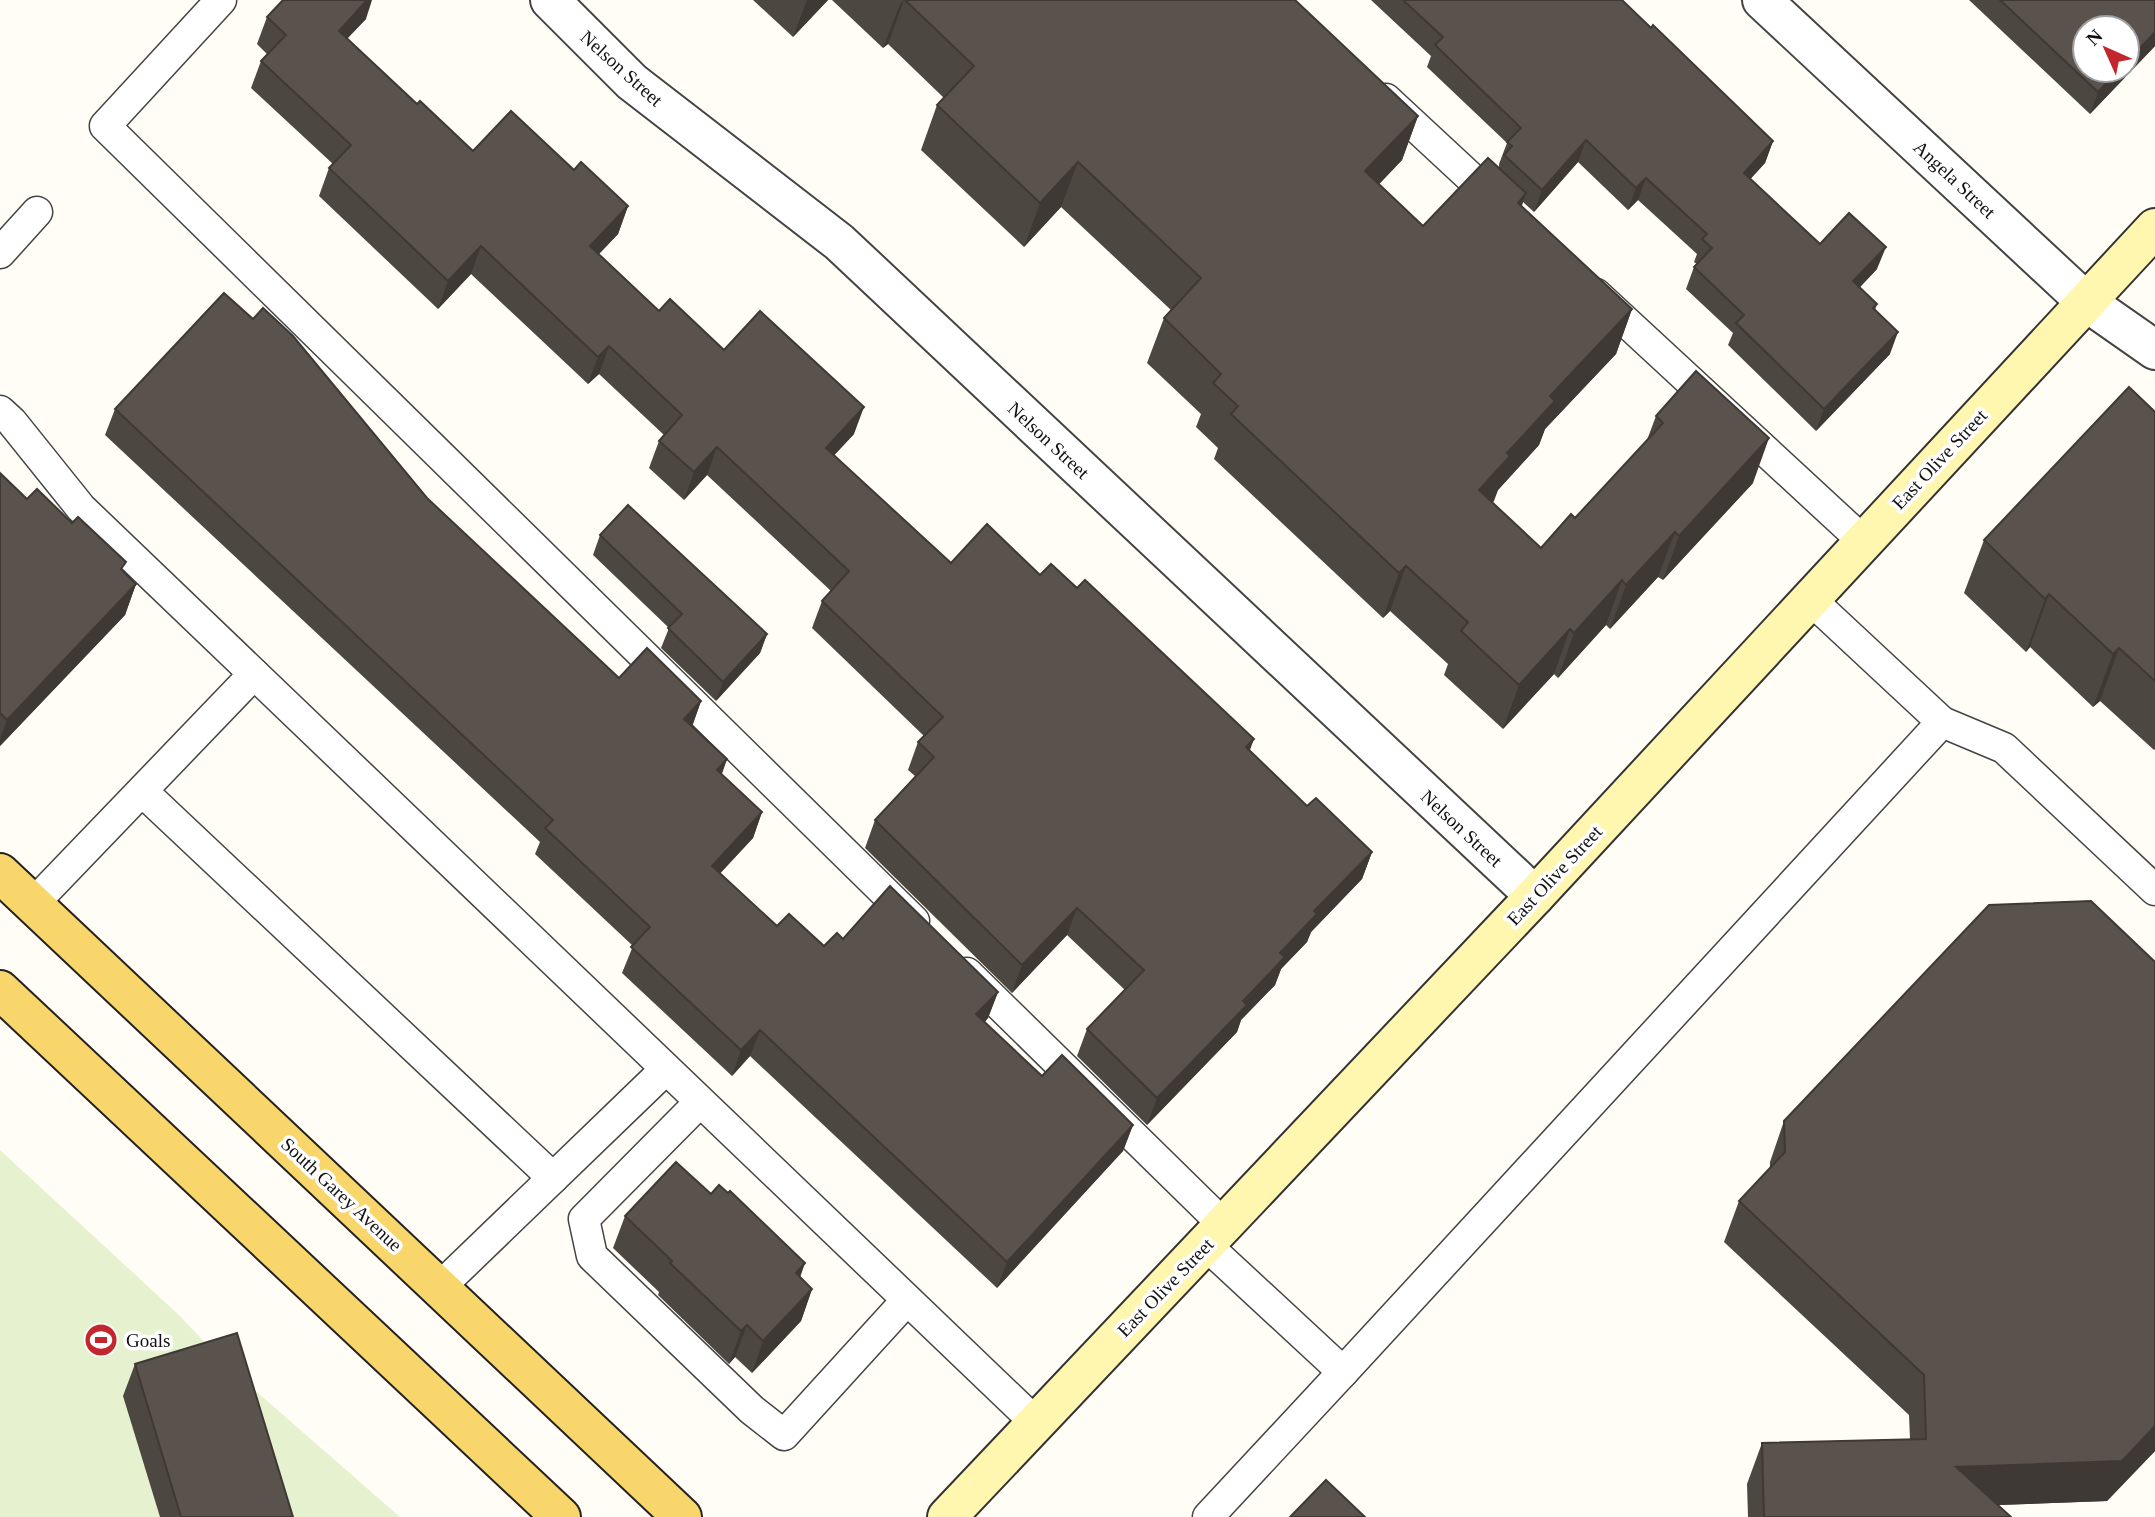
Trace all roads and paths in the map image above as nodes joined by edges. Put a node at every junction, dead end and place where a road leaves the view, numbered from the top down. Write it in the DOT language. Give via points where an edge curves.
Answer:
graph roads {
  1 [pos="221,0"];
  2 [pos="550,0"];
  3 [pos="1762,0"];
  4 [pos="1361,76"];
  5 [pos="37,212"];
  6 [pos="1515,219"];
  7 [pos="2155,228"];
  8 [pos="0,253"];
  9 [pos="1576,275"];
  10 [pos="2085,301"];
  11 [pos="2155,351"];
  12 [pos="0,411"];
  13 [pos="1863,541"];
  14 [pos="1810,599"];
  15 [pos="254,674"];
  16 [pos="1942,722"];
  17 [pos="142,791"];
  18 [pos="0,873"];
  19 [pos="2155,890"];
  20 [pos="1535,896"];
  21 [pos="33,904"];
  22 [pos="0,990"];
  23 [pos="666,1069"];
  24 [pos="700,1102"];
  25 [pos="553,1178"];
  26 [pos="1215,1235"];
  27 [pos="440,1287"];
  28 [pos="907,1300"];
  29 [pos="1343,1372"];
  30 [pos="1036,1423"];
  31 [pos="561,1517"];
  32 [pos="682,1517"];
  33 [pos="947,1517"];
  34 [pos="1208,1517"];
  1 -- 26 [label="lane" via="105,126 942,948"];
  2 -- 20 [label="street, Nelson Street" via="632,82 839,242"];
  3 -- 10 [label="street, Angela Street"];
  4 -- 6 [label="lane"];
  5 -- 8 [label="lane"];
  7 -- 10 [label="street, East Olive Street"];
  9 -- 13 [label="lane"];
  10 -- 11 [label="street, Angela Street"];
  10 -- 13 [label="street, East Olive Street"];
  12 -- 15 [label="lane" via="81,508"];
  13 -- 14 [label="street, East Olive Street"];
  14 -- 16 [label="lane"];
  14 -- 20 [label="street, East Olive Street"];
  15 -- 17 [label="lane"];
  15 -- 23 [label="lane"];
  16 -- 19 [label="lane" via="2004,748"];
  16 -- 29 [label="lane"];
  17 -- 21 [label="lane"];
  17 -- 25 [label="lane"];
  18 -- 21 [label="main road, South Garey Avenue"];
  20 -- 26 [label="street, East Olive Street"];
  21 -- 27 [label="main road, South Garey Avenue"];
  22 -- 31 [label="main road"];
  23 -- 24 [label="lane"];
  23 -- 25 [label="lane"];
  24 -- 28 [label="lane"];
  24 -- 28 [label="lane" via="584,1219 592,1256 752,1410 783,1435"];
  25 -- 27 [label="lane"];
  26 -- 29 [label="lane"];
  26 -- 30 [label="street, East Olive Street"];
  27 -- 32 [label="main road, South Garey Avenue"];
  28 -- 30 [label="lane"];
  29 -- 34 [label="lane"];
  30 -- 33 [label="street, East Olive Street"];
}
